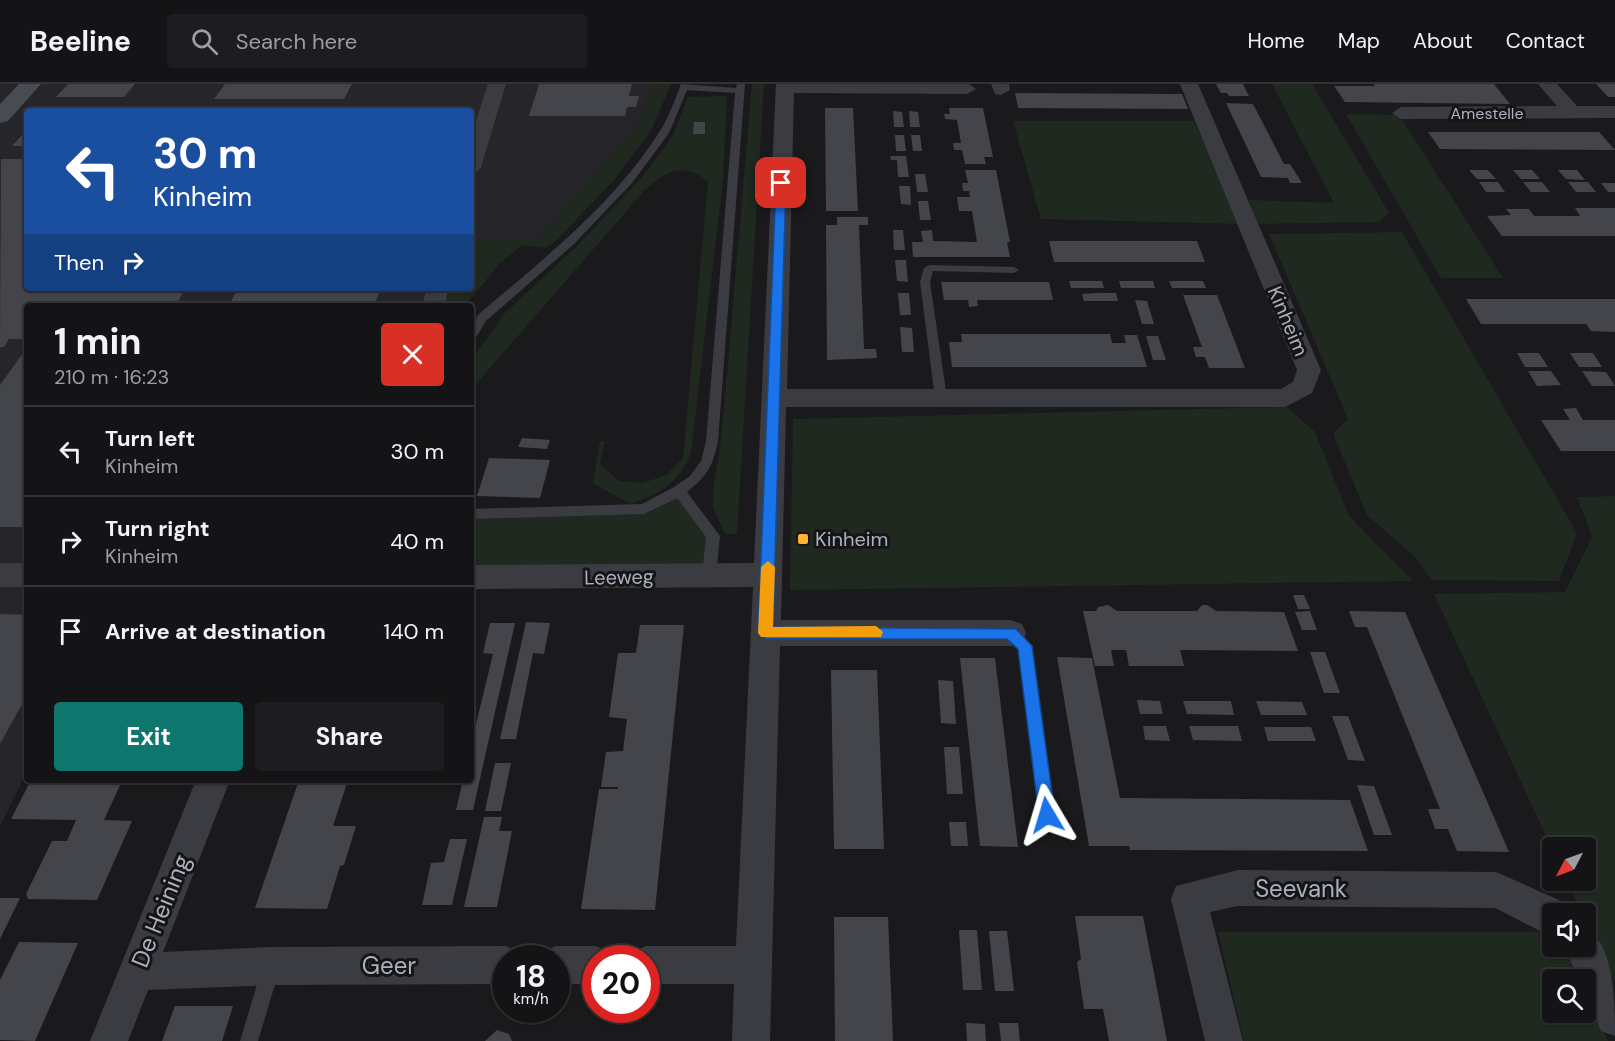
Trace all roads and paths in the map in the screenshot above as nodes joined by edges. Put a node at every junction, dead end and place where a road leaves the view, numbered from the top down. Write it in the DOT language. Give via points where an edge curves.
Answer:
graph roads {
  1 [pos="31,84"];
  2 [pos="497,84"];
  3 [pos="1189,84"];
  4 [pos="1547,84"];
  5 [pos="684,86"];
  6 [pos="785,86"];
  7 [pos="740,87"];
  8 [pos="967,89"];
  9 [pos="1572,112"];
  10 [pos="1615,112"];
  11 [pos="1401,113"];
  12 [pos="0,116"];
  13 [pos="474,157"];
  14 [pos="1014,270"];
  15 [pos="474,331"];
  16 [pos="773,398"];
  17 [pos="941,398"];
  18 [pos="679,491"];
  19 [pos="474,514"];
  20 [pos="0,575"];
  21 [pos="24,575"];
  22 [pos="768,575"];
  23 [pos="709,576"];
  24 [pos="474,577"];
  25 [pos="766,633"];
  26 [pos="1011,633"];
  27 [pos="212,783"];
  28 [pos="1047,815"];
  29 [pos="1542,911"];
  30 [pos="1586,957"];
  31 [pos="492,965"];
  32 [pos="660,965"];
  33 [pos="754,965"];
  34 [pos="272,966"];
  35 [pos="137,972"];
  36 [pos="1615,1017"];
  37 [pos="110,1041"];
  38 [pos="249,1041"];
  39 [pos="751,1041"];
  40 [pos="1224,1041"];
  1 -- 12 [label="street"];
  2 -- 13 [label="street"];
  3 -- 17 [label="street, Kinheim" via="1309,369 1303,387 1285,398"];
  4 -- 9 [label="street"];
  5 -- 7 [label="lane"];
  5 -- 15 [label="lane" via="664,133 629,181 570,242 482,318"];
  6 -- 8 [label="street"];
  6 -- 16 [label="street"];
  7 -- 18 [label="lane" via="712,441 707,463"];
  9 -- 10 [label="street, Amestelle"];
  9 -- 11 [label="street, Amestelle"];
  14 -- 17 [label="lane" via="930,268 924,282"];
  16 -- 17 [label="street, Kinheim"];
  16 -- 22 [label="street"];
  18 -- 19 [label="lane" via="644,509 626,512"];
  18 -- 23 [label="lane" via="712,536"];
  20 -- 21 [label="street"];
  22 -- 23 [label="street, Leeweg"];
  22 -- 25 [label="street"];
  23 -- 24 [label="street, Leeweg"];
  25 -- 26 [label="street"];
  25 -- 33 [label="street"];
  26 -- 28 [label="lane" via="1025,646"];
  27 -- 35 [label="street, De Heining"];
  29 -- 40 [label="street, Seevank" via="1496,890 1238,888 1189,899"];
  30 -- 36 [label="street"];
  31 -- 34 [label="street, Geer"];
  32 -- 33 [label="street"];
  33 -- 39 [label="street"];
  34 -- 35 [label="street, Geer"];
  34 -- 38 [label="lane"];
  35 -- 37 [label="street, De Heining"];
}
